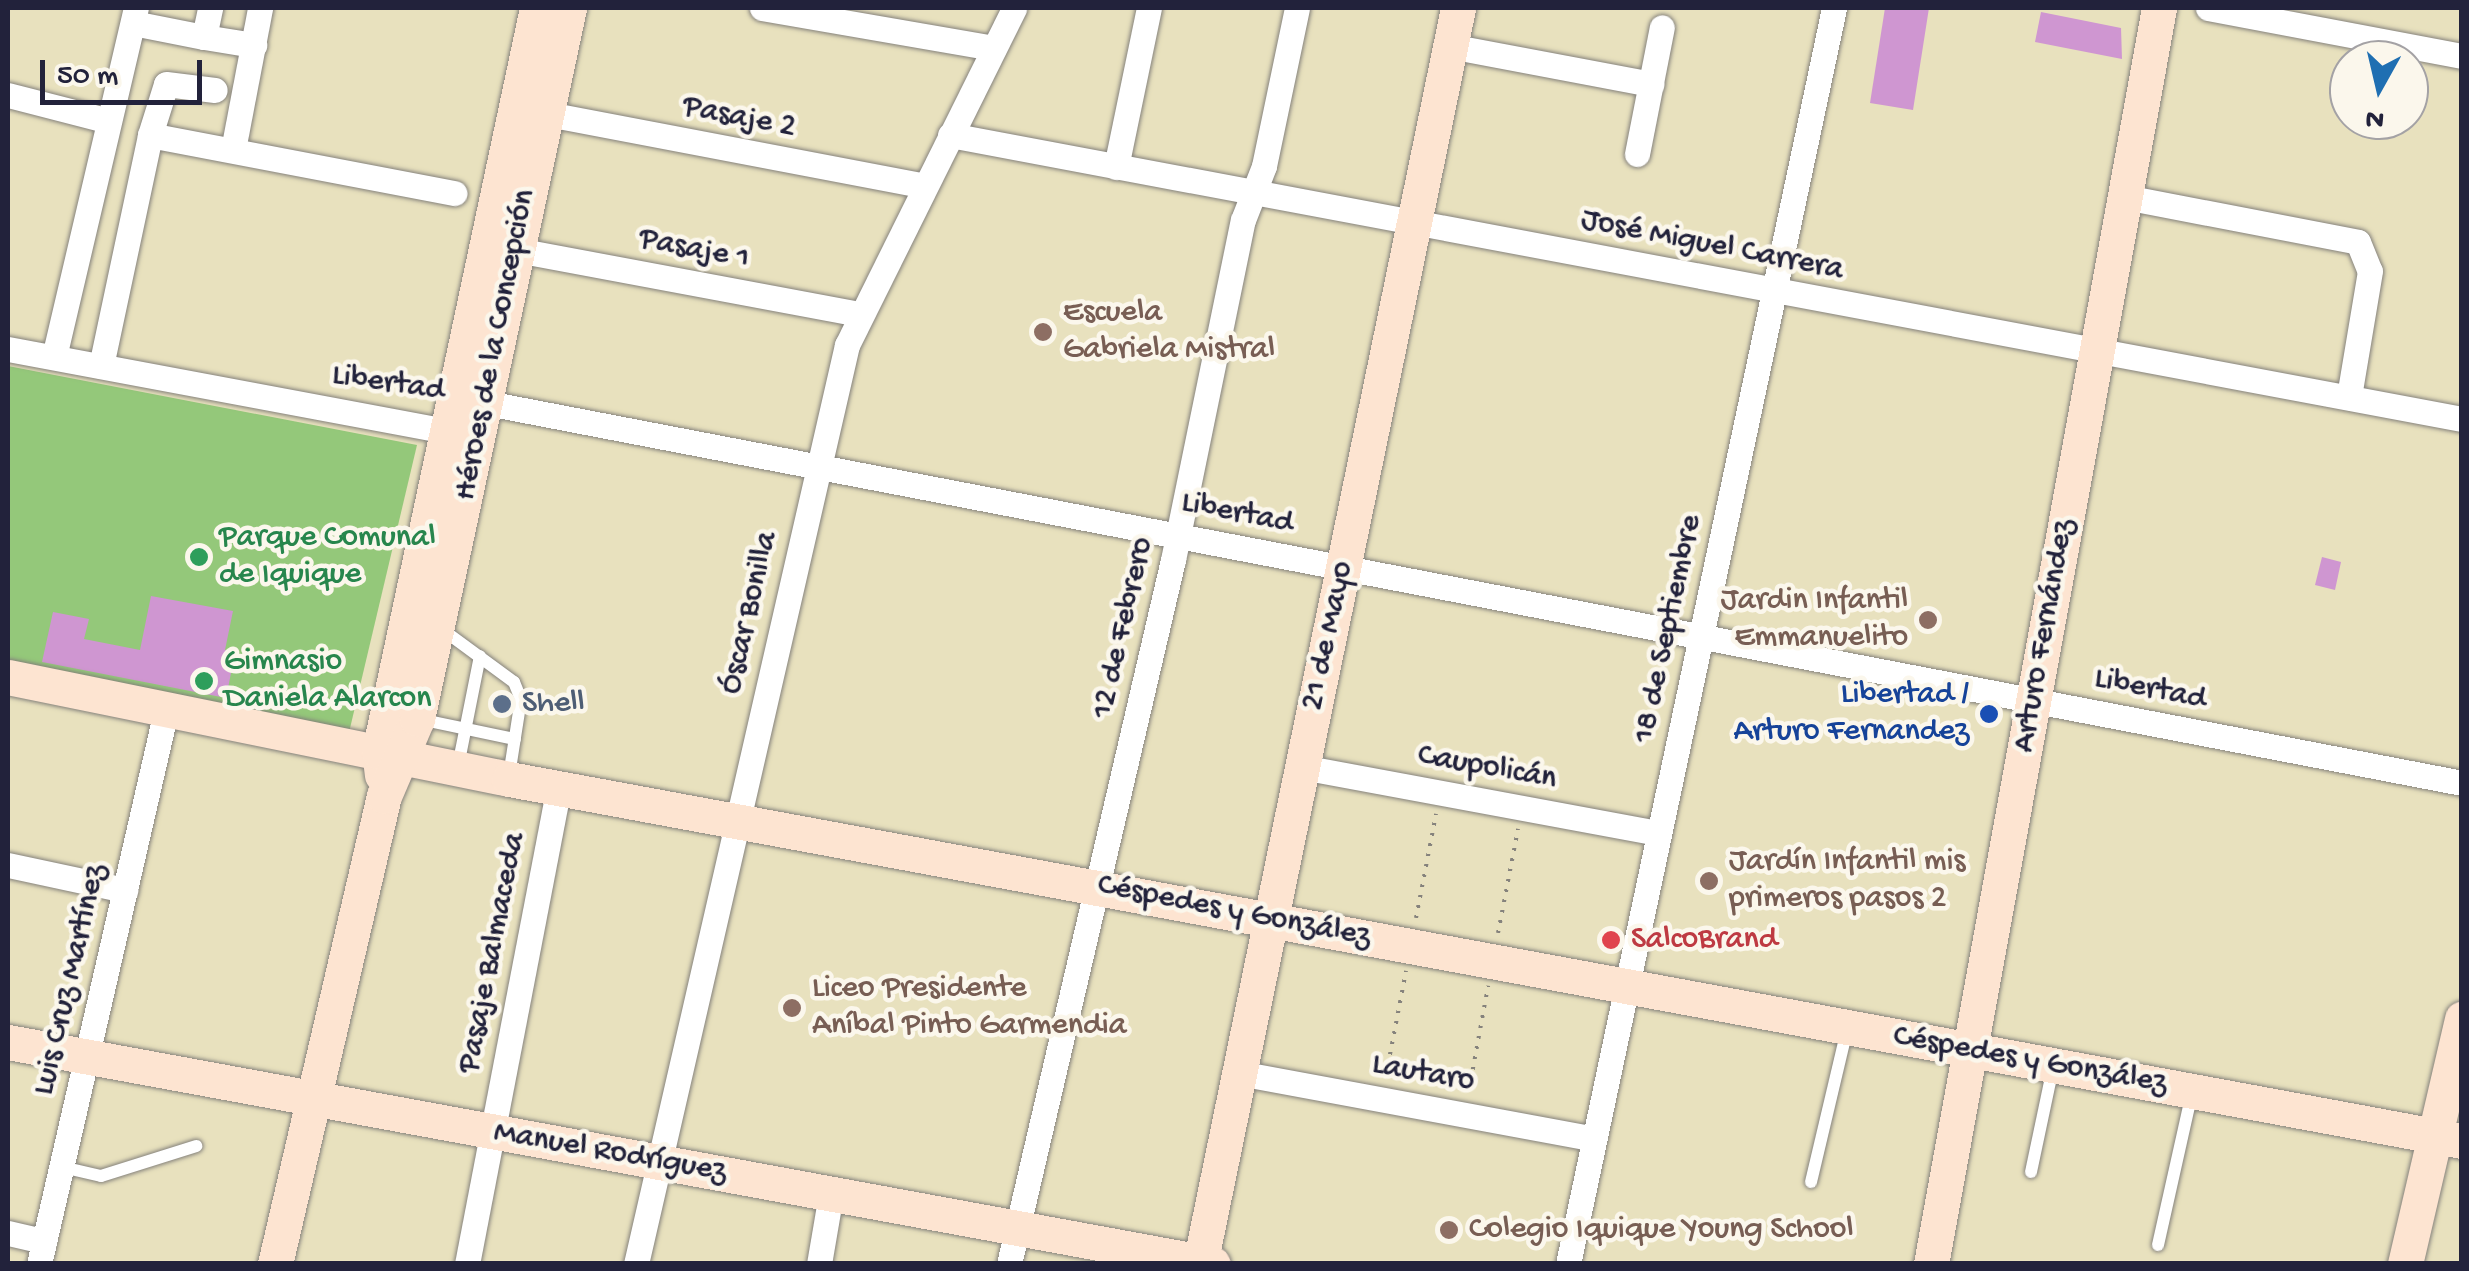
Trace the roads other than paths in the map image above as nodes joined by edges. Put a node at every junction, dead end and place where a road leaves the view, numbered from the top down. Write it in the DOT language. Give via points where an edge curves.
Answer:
graph roads {
  1 [pos="210,8"];
  2 [pos="260,8"];
  3 [pos="538,8"];
  4 [pos="569,8"];
  5 [pos="762,8"];
  6 [pos="1014,8"];
  7 [pos="1149,8"];
  8 [pos="1298,8"];
  9 [pos="1458,8"];
  10 [pos="1834,8"];
  11 [pos="2159,8"];
  12 [pos="2208,8"];
  13 [pos="134,15"];
  14 [pos="1662,27"];
  15 [pos="204,36"];
  16 [pos="254,45"];
  17 [pos="1450,46"];
  18 [pos="994,48"];
  19 [pos="2462,56"];
  20 [pos="1651,84"];
  21 [pos="216,90"];
  22 [pos="8,95"];
  23 [pos="542,114"];
  24 [pos="110,121"];
  25 [pos="150,135"];
  26 [pos="950,135"];
  27 [pos="233,150"];
  28 [pos="1637,154"];
  29 [pos="1116,166"];
  30 [pos="924,186"];
  31 [pos="1254,192"];
  32 [pos="455,193"];
  33 [pos="2125,197"];
  34 [pos="1414,222"];
  35 [pos="516,250"];
  36 [pos="1774,290"];
  37 [pos="859,314"];
  38 [pos="8,349"];
  39 [pos="2096,351"];
  40 [pos="54,358"];
  41 [pos="101,366"];
  42 [pos="2349,397"];
  43 [pos="487,403"];
  44 [pos="2462,419"];
  45 [pos="446,431"];
  46 [pos="817,466"];
  47 [pos="1179,535"];
  48 [pos="1344,568"];
  49 [pos="423,619"];
  50 [pos="1701,637"];
  51 [pos="480,656"];
  52 [pos="8,677"];
  53 [pos="2034,700"];
  54 [pos="166,710"];
  55 [pos="417,719"];
  56 [pos="464,728"];
  57 [pos="515,739"];
  58 [pos="392,755"];
  59 [pos="1302,768"];
  60 [pos="458,769"];
  61 [pos="508,779"];
  62 [pos="2462,783"];
  63 [pos="558,788"];
  64 [pos="736,821"];
  65 [pos="1659,834"];
  66 [pos="8,865"];
  67 [pos="1097,887"];
  68 [pos="125,890"];
  69 [pos="1271,920"];
  70 [pos="1627,986"];
  71 [pos="2462,1019"];
  72 [pos="1848,1027"];
  73 [pos="8,1042"];
  74 [pos="1970,1050"];
  75 [pos="87,1057"];
  76 [pos="2053,1065"];
  77 [pos="1239,1073"];
  78 [pos="2192,1091"];
  79 [pos="311,1098"];
  80 [pos="490,1131"];
  81 [pos="2448,1138"];
  82 [pos="1594,1139"];
  83 [pos="196,1146"];
  84 [pos="659,1162"];
  85 [pos="62,1167"];
  86 [pos="2030,1172"];
  87 [pos="1811,1182"];
  88 [pos="831,1194"];
  89 [pos="1018,1227"];
  90 [pos="8,1233"];
  91 [pos="2158,1245"];
  92 [pos="42,1252"];
  93 [pos="1162,1258"];
  94 [pos="1204,1263"];
  95 [pos="275,1264"];
  96 [pos="467,1264"];
  97 [pos="636,1264"];
  98 [pos="819,1264"];
  99 [pos="1009,1264"];
  100 [pos="1568,1264"];
  101 [pos="1931,1264"];
  102 [pos="2405,1264"];
  1 -- 15 [label="street"];
  2 -- 16 [label="street"];
  3 -- 45 [label="street, Héroes de la Concepción"];
  4 -- 23 [label="street, Héroes de la Concepción"];
  5 -- 18 [label="street"];
  6 -- 18 [label="street, Óscar Bonilla"];
  7 -- 29 [label="street"];
  8 -- 31 [label="street, 12 de Febrero"];
  9 -- 17 [label="street, 21 de Mayo"];
  10 -- 36 [label="street, 18 de Septiembre"];
  11 -- 33 [label="street, Arturo Fernández"];
  12 -- 19 [label="street"];
  13 -- 15 [label="street"];
  13 -- 24 [label="street"];
  14 -- 20 [label="street"];
  15 -- 16 [label="street"];
  16 -- 27 [label="street"];
  17 -- 20 [label="street"];
  17 -- 34 [label="street, 21 de Mayo"];
  18 -- 26 [label="street, Óscar Bonilla"];
  20 -- 28 [label="street"];
  21 -- 25 [label="street" via="166,84"];
  22 -- 24 [label="street"];
  23 -- 30 [label="street, Pasaje 2"];
  23 -- 35 [label="street, Héroes de la Concepción"];
  24 -- 40 [label="street"];
  25 -- 27 [label="street"];
  25 -- 41 [label="street"];
  26 -- 29 [label="street, José Miguel Carrera"];
  26 -- 30 [label="street, Óscar Bonilla"];
  27 -- 32 [label="street"];
  29 -- 31 [label="street, José Miguel Carrera"];
  30 -- 37 [label="street, Óscar Bonilla"];
  31 -- 34 [label="street, José Miguel Carrera"];
  31 -- 47 [label="street, 12 de Febrero"];
  33 -- 39 [label="street, Arturo Fernández"];
  33 -- 42 [label="street" via="2358,242 2370,271"];
  34 -- 36 [label="street, José Miguel Carrera"];
  34 -- 48 [label="street, 21 de Mayo"];
  35 -- 37 [label="street, Pasaje 1"];
  35 -- 43 [label="street, Héroes de la Concepción"];
  36 -- 39 [label="street, José Miguel Carrera"];
  36 -- 50 [label="street, 18 de Septiembre"];
  37 -- 46 [label="street, Óscar Bonilla"];
  38 -- 40 [label="street, Libertad"];
  39 -- 42 [label="street, José Miguel Carrera"];
  39 -- 53 [label="street, Arturo Fernández"];
  40 -- 41 [label="street, Libertad"];
  41 -- 45 [label="street, Libertad"];
  42 -- 44 [label="street, José Miguel Carrera"];
  43 -- 45 [label="street, Libertad"];
  43 -- 46 [label="street, Libertad"];
  43 -- 49 [label="street, Héroes de la Concepción"];
  45 -- 49 [label="street, Héroes de la Concepción"];
  46 -- 47 [label="street, Libertad"];
  46 -- 64 [label="street, Óscar Bonilla"];
  47 -- 48 [label="street, Libertad"];
  47 -- 67 [label="street, 12 de Febrero"];
  48 -- 50 [label="street, Libertad"];
  48 -- 59 [label="street, 21 de Mayo"];
  49 -- 51 [label="lane"];
  49 -- 55 [label="street, Héroes de la Concepción"];
  49 -- 58 [label="street, Héroes de la Concepción"];
  50 -- 53 [label="street, Libertad"];
  50 -- 65 [label="street, 18 de Septiembre"];
  51 -- 56 [label="lane"];
  51 -- 57 [label="lane" via="518,692"];
  52 -- 54 [label="street, Céspedes y González"];
  53 -- 62 [label="street, Libertad"];
  53 -- 74 [label="street, Arturo Fernández"];
  54 -- 58 [label="street, Céspedes y González"];
  54 -- 68 [label="street, Luis Cruz Martínez"];
  55 -- 56 [label="lane"];
  55 -- 58 [label="street, Héroes de la Concepción"];
  56 -- 57 [label="lane"];
  56 -- 60 [label="lane"];
  57 -- 61 [label="lane"];
  58 -- 60 [label="street, Céspedes y González"];
  58 -- 79 [label="street, Héroes de la Concepción"];
  59 -- 65 [label="street, Caupolicán"];
  59 -- 69 [label="street, 21 de Mayo"];
  60 -- 61 [label="street, Céspedes y González"];
  61 -- 63 [label="street, Céspedes y González"];
  63 -- 64 [label="street, Céspedes y González"];
  63 -- 80 [label="street, Pasaje Balmaceda"];
  64 -- 67 [label="street, Céspedes y González"];
  64 -- 84 [label="street, Óscar Bonilla"];
  65 -- 70 [label="street, 18 de Septiembre"];
  66 -- 68 [label="street"];
  67 -- 69 [label="street, Céspedes y González"];
  67 -- 89 [label="street, 12 de Febrero"];
  68 -- 75 [label="street, Luis Cruz Martínez"];
  69 -- 70 [label="street, Céspedes y González"];
  69 -- 77 [label="street, 21 de Mayo"];
  70 -- 72 [label="street, Céspedes y González"];
  70 -- 82 [label="street, 18 de Septiembre"];
  71 -- 81 [label="street"];
  72 -- 74 [label="street, Céspedes y González"];
  72 -- 87 [label="lane"];
  73 -- 75 [label="street, Manuel Rodríguez"];
  74 -- 76 [label="street, Céspedes y González"];
  74 -- 101 [label="street, Arturo Fernández"];
  75 -- 79 [label="street, Manuel Rodríguez"];
  75 -- 85 [label="street, Luis Cruz Martínez"];
  76 -- 78 [label="street, Céspedes y González"];
  76 -- 86 [label="lane"];
  77 -- 82 [label="street, Lautaro"];
  77 -- 94 [label="street, 21 de Mayo"];
  78 -- 81 [label="street, Céspedes y González"];
  78 -- 91 [label="lane"];
  79 -- 80 [label="street, Manuel Rodríguez"];
  79 -- 95 [label="street, Héroes de la Concepción"];
  80 -- 84 [label="street, Manuel Rodríguez"];
  80 -- 96 [label="street, Pasaje Balmaceda"];
  81 -- 102 [label="street"];
  82 -- 100 [label="street, 18 de Septiembre"];
  83 -- 85 [label="lane" via="102,1176"];
  84 -- 88 [label="street, Manuel Rodríguez"];
  84 -- 97 [label="street, Óscar Bonilla"];
  85 -- 92 [label="street, Luis Cruz Martínez"];
  88 -- 89 [label="street, Manuel Rodríguez"];
  88 -- 98 [label="street"];
  89 -- 93 [label="street, Manuel Rodríguez"];
  89 -- 99 [label="street, 12 de Febrero"];
  90 -- 92 [label="street"];
  93 -- 94 [label="street, Manuel Rodríguez"];
}
